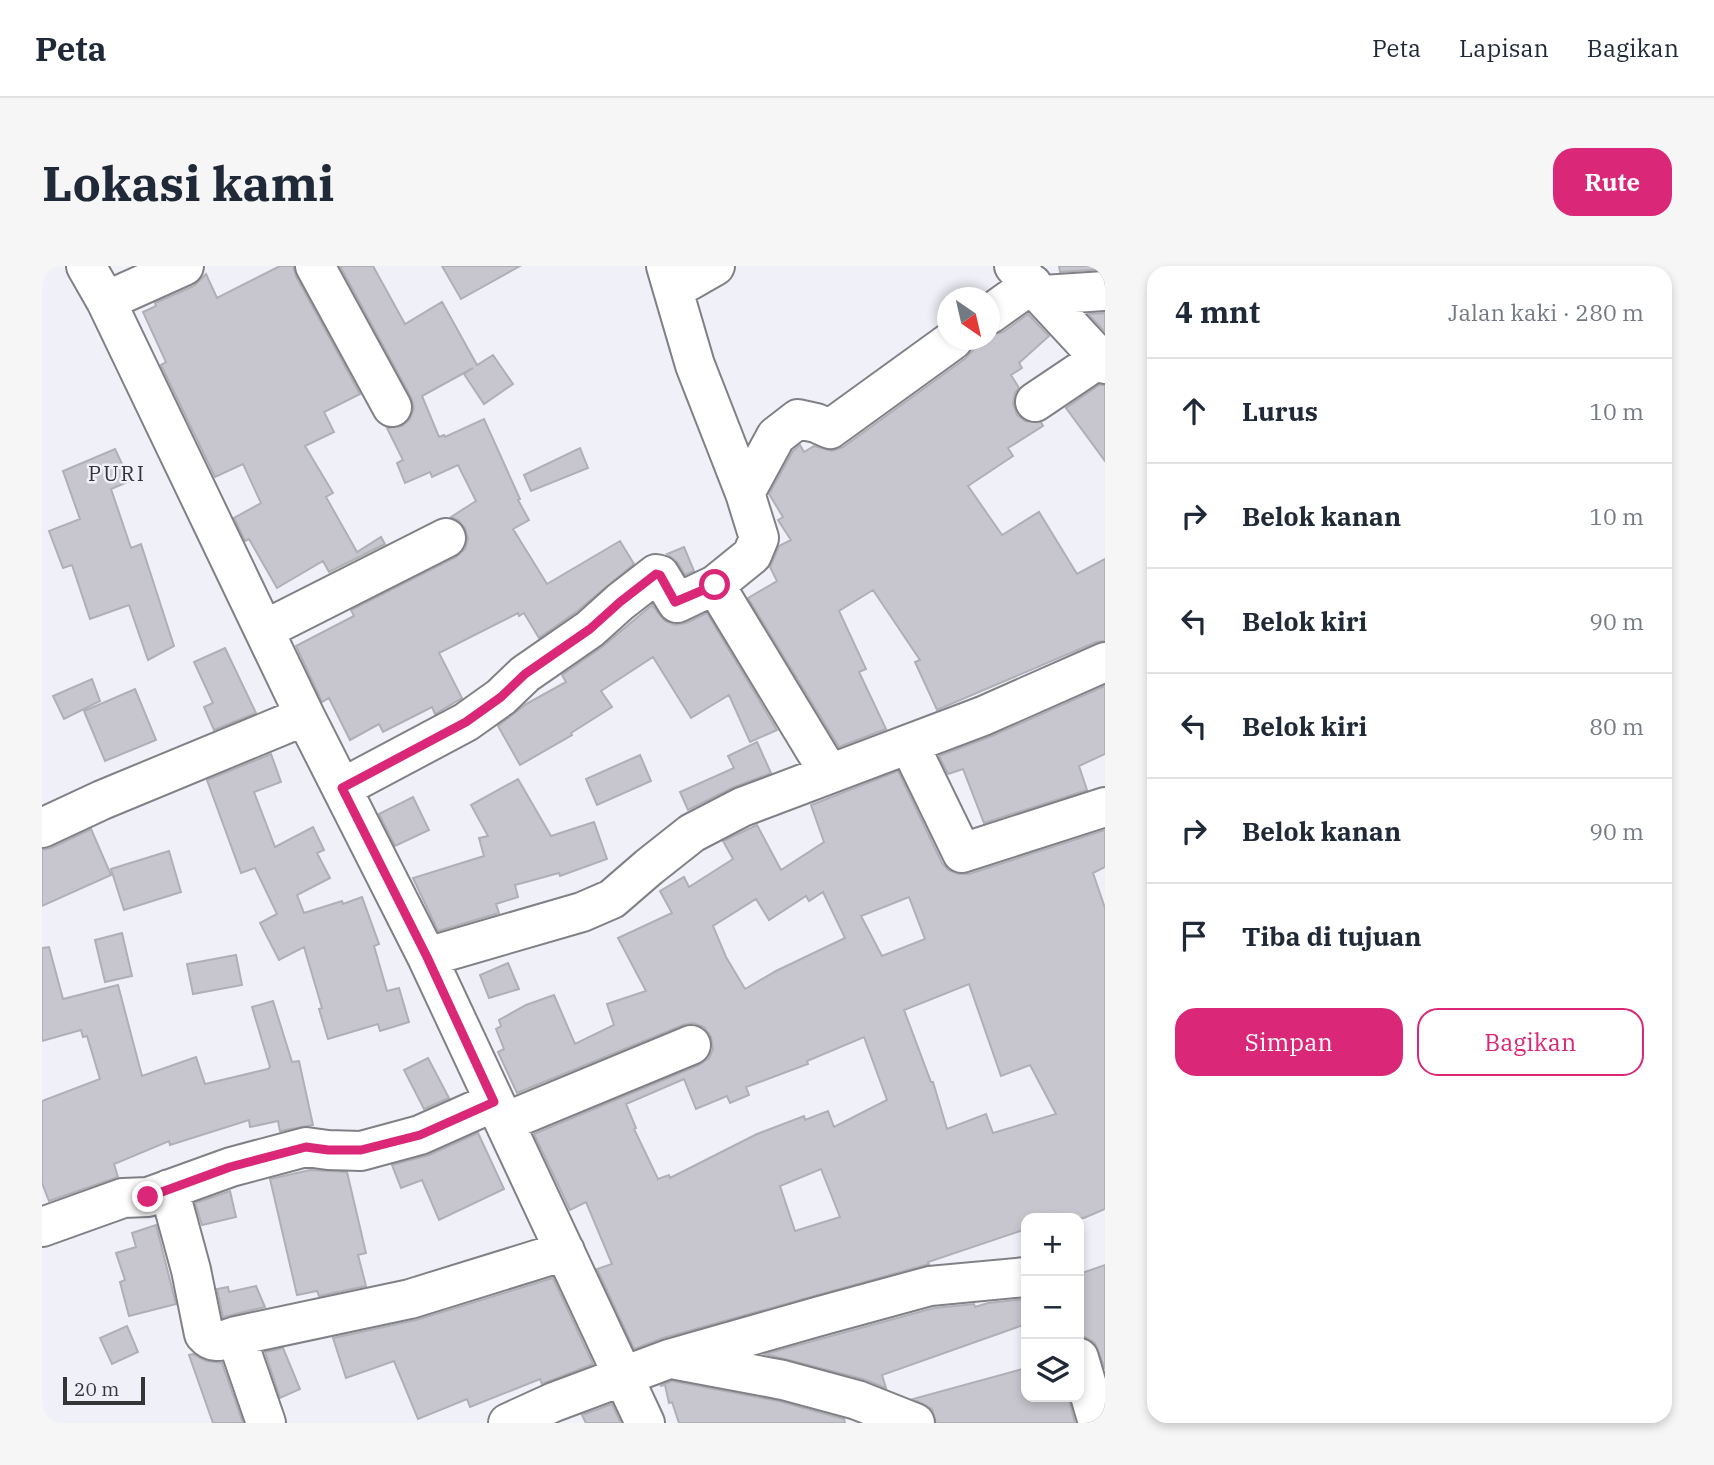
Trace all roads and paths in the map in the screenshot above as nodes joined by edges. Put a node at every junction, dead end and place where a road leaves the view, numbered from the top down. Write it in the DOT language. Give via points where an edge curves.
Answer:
graph roads {
  1 [pos="86,266"];
  2 [pos="184,266"];
  3 [pos="315,266"];
  4 [pos="715,266"];
  5 [pos="670,278"];
  6 [pos="1030,282"];
  7 [pos="1105,291"];
  8 [pos="106,301"];
  9 [pos="1000,305"];
  10 [pos="939,350"];
  11 [pos="1102,362"];
  12 [pos="1035,402"];
  13 [pos="392,407"];
  14 [pos="745,493"];
  15 [pos="446,538"];
  16 [pos="715,585"];
  17 [pos="264,630"];
  18 [pos="1105,662"];
  19 [pos="305,716"];
  20 [pos="909,744"];
  21 [pos="829,773"];
  22 [pos="342,788"];
  23 [pos="1105,807"];
  24 [pos="46,816"];
  25 [pos="427,957"];
  26 [pos="691,1045"];
  27 [pos="499,1112"];
  28 [pos="169,1189"];
  29 [pos="42,1227"];
  30 [pos="565,1251"];
  31 [pos="1021,1277"];
  32 [pos="236,1336"];
  33 [pos="669,1359"];
  34 [pos="1084,1375"];
  35 [pos="622,1376"];
  36 [pos="266,1423"];
  37 [pos="508,1423"];
  38 [pos="645,1423"];
  39 [pos="915,1423"];
  40 [pos="1098,1423"];
  1 -- 8 [label="street"];
  2 -- 8 [label="street"];
  3 -- 13 [label="street"];
  4 -- 5 [label="street"];
  5 -- 14 [label="street" via="695,365"];
  6 -- 7 [label="street"];
  6 -- 9 [label="street"];
  6 -- 11 [label="street"];
  8 -- 17 [label="street"];
  10 -- 14 [label="street" via="830,429 798,419 776,436"];
  11 -- 12 [label="street"];
  14 -- 16 [label="street" via="759,538 752,555"];
  15 -- 17 [label="street"];
  16 -- 21 [label="street"];
  16 -- 22 [label="street" via="675,602 656,574 466,722"];
  17 -- 19 [label="street"];
  18 -- 20 [label="street"];
  19 -- 22 [label="street"];
  19 -- 24 [label="street" via="103,800"];
  20 -- 21 [label="street"];
  20 -- 23 [label="street" via="962,853"];
  21 -- 25 [label="street" via="743,807 692,834 612,899"];
  22 -- 25 [label="street"];
  25 -- 27 [label="street"];
  26 -- 27 [label="street"];
  27 -- 28 [label="street" via="361,1150 306,1147"];
  27 -- 30 [label="street"];
  28 -- 29 [label="street" via="148,1197 123,1198"];
  28 -- 32 [label="street" via="204,1334 216,1343"];
  30 -- 32 [label="street" via="410,1299"];
  30 -- 35 [label="street"];
  31 -- 33 [label="street" via="930,1286"];
  32 -- 36 [label="street"];
  33 -- 35 [label="street"];
  33 -- 39 [label="street" via="783,1380 857,1400"];
  34 -- 40 [label="street"];
  35 -- 37 [label="street"];
  35 -- 38 [label="street"];
}
